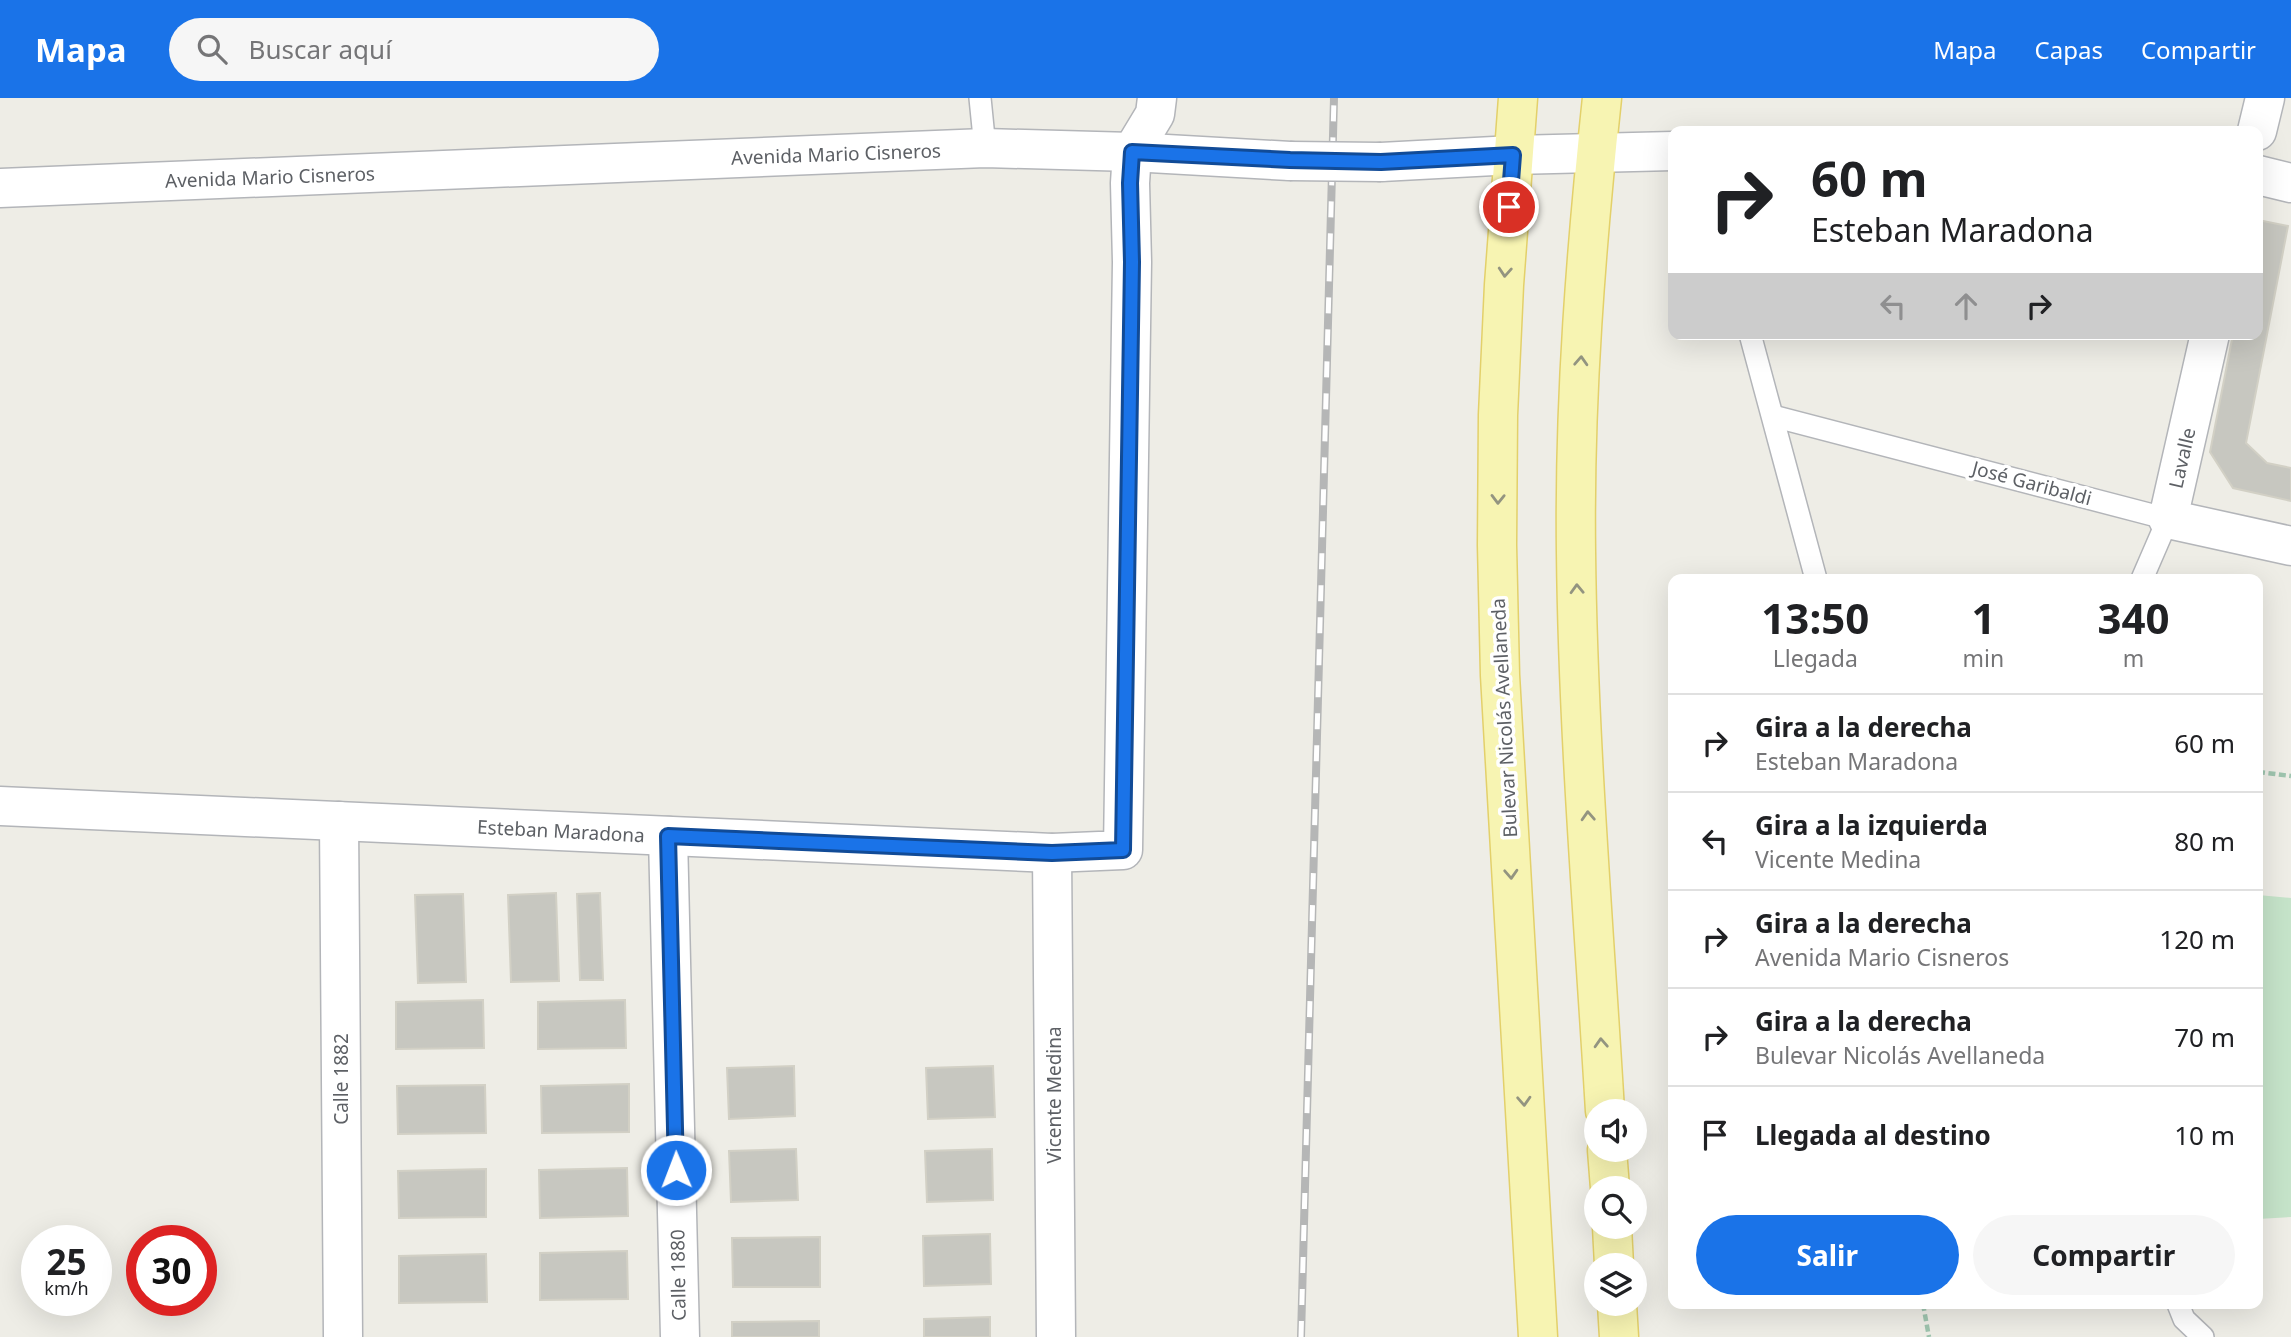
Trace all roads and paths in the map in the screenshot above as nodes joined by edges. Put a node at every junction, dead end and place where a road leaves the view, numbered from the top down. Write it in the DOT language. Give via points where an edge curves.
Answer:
graph roads {
  1 [pos="980,98"];
  2 [pos="1157,98"];
  3 [pos="1518,98"];
  4 [pos="1602,98"];
  5 [pos="2264,98"];
  6 [pos="2258,126"];
  7 [pos="985,148"];
  8 [pos="1668,151"];
  9 [pos="1132,152"];
  10 [pos="1596,153"];
  11 [pos="1513,155"];
  12 [pos="2263,176"];
  13 [pos="2291,183"];
  14 [pos="0,188"];
  15 [pos="1753,340"];
  16 [pos="2209,340"];
  17 [pos="1773,416"];
  18 [pos="2168,519"];
  19 [pos="2291,546"];
  20 [pos="1815,574"];
  21 [pos="2145,574"];
  22 [pos="2263,773"];
  23 [pos="2291,776"];
  24 [pos="0,806"];
  25 [pos="339,821"];
  26 [pos="668,836"];
  27 [pos="1052,853"];
  28 [pos="1604,1099"];
  29 [pos="1924,1309"];
  30 [pos="2180,1309"];
  31 [pos="1618,1316"];
  32 [pos="343,1337"];
  33 [pos="680,1337"];
  34 [pos="1056,1337"];
  35 [pos="1538,1337"];
  36 [pos="1619,1337"];
  37 [pos="1929,1337"];
  38 [pos="2203,1337"];
  1 -- 7 [label="lane"];
  2 -- 9 [label="street" via="1155,114"];
  3 -- 11 [label="main road, Bulevar Nicolás Avellaneda"];
  4 -- 10 [label="main road"];
  5 -- 6 [label="street"];
  7 -- 9 [label="street, Avenida Mario Cisneros"];
  7 -- 14 [label="street, Avenida Mario Cisneros"];
  8 -- 10 [label="street, Avenida Mario Cisneros"];
  9 -- 11 [label="street, Avenida Mario Cisneros, bridge" via="1381,162"];
  9 -- 27 [label="street, Esteban Maradona" via="1123,850"];
  10 -- 11 [label="street, Avenida Mario Cisneros"];
  28 -- 10 [label="main road, one-way" via="1576,551 1578,417"];
  11 -- 35 [label="main road, Bulevar Nicolás Avellaneda, one-way" via="1498,415 1497,545 1500,675"];
  12 -- 13 [label="street"];
  15 -- 17 [label="lane"];
  16 -- 18 [label="street, Lavalle"];
  17 -- 18 [label="lane, José Garibaldi"];
  17 -- 20 [label="lane"];
  18 -- 19 [label="street, José Garibaldi"];
  18 -- 21 [label="lane, Lavalle"];
  22 -- 23 [label="path"];
  24 -- 25 [label="street, Esteban Maradona"];
  25 -- 26 [label="street, Esteban Maradona"];
  25 -- 32 [label="street, Calle 1882"];
  26 -- 27 [label="street, Esteban Maradona"];
  26 -- 33 [label="street, Calle 1880"];
  27 -- 34 [label="street, Vicente Medina"];
  29 -- 37 [label="path"];
  30 -- 38 [label="lane"];
  31 -- 36 [label="main road"];
}
